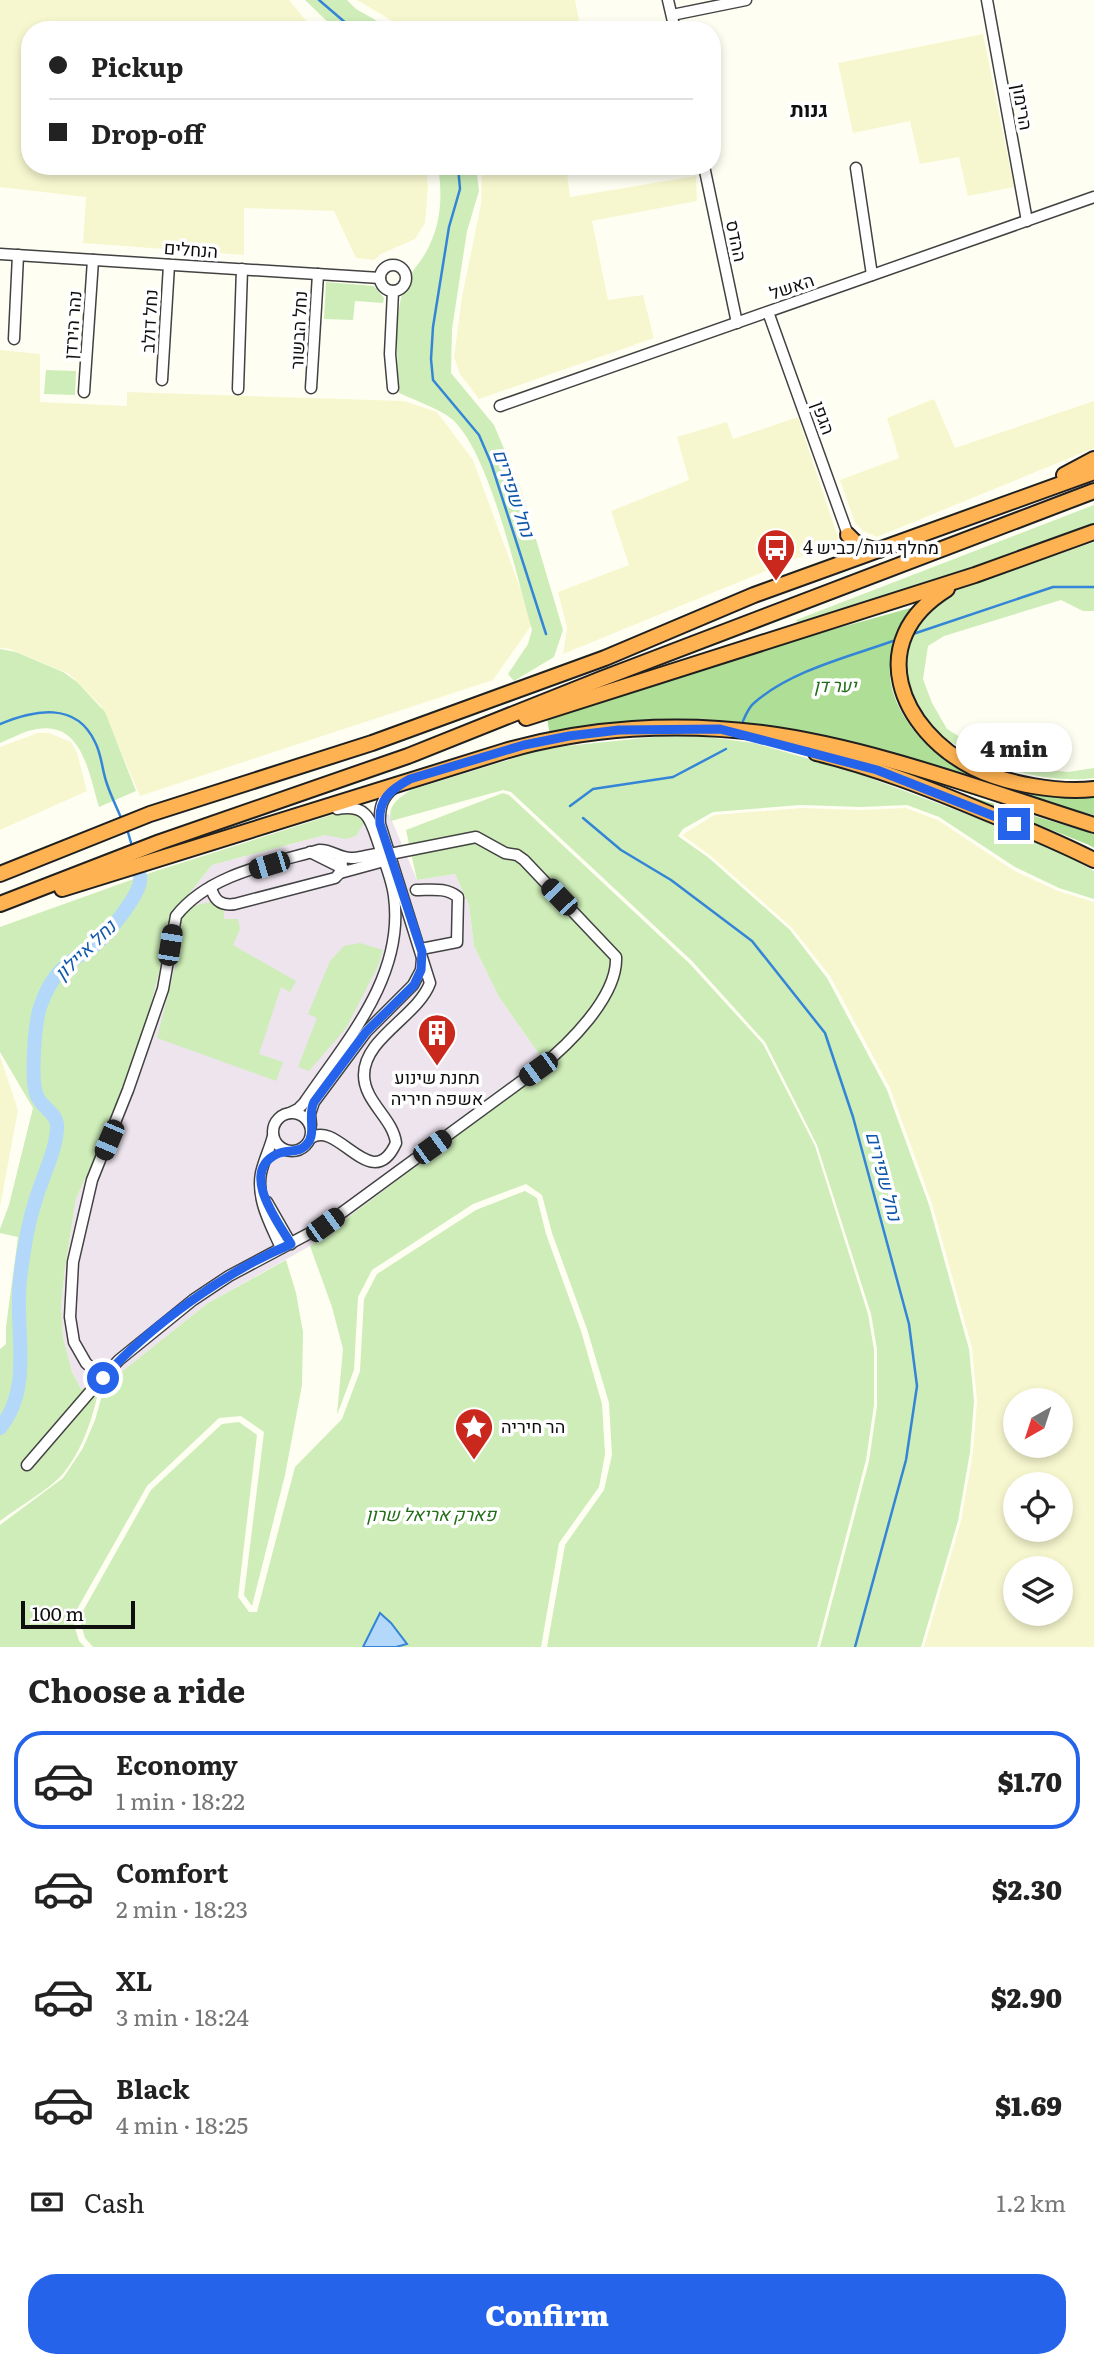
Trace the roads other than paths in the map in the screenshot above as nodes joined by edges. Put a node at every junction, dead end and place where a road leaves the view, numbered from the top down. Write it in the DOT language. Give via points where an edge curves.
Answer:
graph roads {
  1 [pos="668,0"];
  2 [pos="746,0"];
  3 [pos="987,0"];
  4 [pos="671,15"];
  5 [pos="673,21"];
  6 [pos="856,168"];
  7 [pos="706,175"];
  8 [pos="1094,197"];
  9 [pos="1027,220"];
  10 [pos="0,254"];
  11 [pos="18,255"];
  12 [pos="93,260"];
  13 [pos="169,265"];
  14 [pos="242,269"];
  15 [pos="318,274"];
  16 [pos="872,275"];
  17 [pos="380,278"];
  18 [pos="393,291"];
  19 [pos="768,312"];
  20 [pos="737,323"];
  21 [pos="14,339"];
  22 [pos="162,380"];
  23 [pos="311,388"];
  24 [pos="393,388"];
  25 [pos="238,389"];
  26 [pos="84,392"];
  27 [pos="500,406"];
  28 [pos="1094,459"];
  29 [pos="1094,472"];
  30 [pos="1094,491"];
  31 [pos="963,520"];
  32 [pos="1094,532"];
  33 [pos="848,535"];
  34 [pos="880,550"];
  35 [pos="835,567"];
  36 [pos="975,575"];
  37 [pos="720,729"];
  38 [pos="408,756"];
  39 [pos="410,779"];
  40 [pos="1094,789"];
  41 [pos="302,814"];
  42 [pos="1094,825"];
  43 [pos="310,852"];
  44 [pos="339,856"];
  45 [pos="385,856"];
  46 [pos="1094,860"];
  47 [pos="113,867"];
  48 [pos="344,871"];
  49 [pos="0,874"];
  50 [pos="211,887"];
  51 [pos="416,890"];
  52 [pos="0,906"];
  53 [pos="421,950"];
  54 [pos="290,1113"];
  55 [pos="311,1125"];
  56 [pos="273,1135"];
  57 [pos="311,1139"];
  58 [pos="293,1151"];
  59 [pos="260,1180"];
  60 [pos="286,1246"];
  61 [pos="103,1378"];
  62 [pos="27,1465"];
  1 -- 4 [label="street"];
  2 -- 4 [label="street"];
  3 -- 9 [label="street, הרימון"];
  4 -- 5 [label="street"];
  6 -- 16 [label="street"];
  7 -- 20 [label="street, ההדס"];
  8 -- 9 [label="street, האשל"];
  9 -- 16 [label="street, האשל"];
  10 -- 11 [label="street, הנחלים"];
  11 -- 12 [label="street, הנחלים"];
  11 -- 21 [label="street"];
  12 -- 13 [label="street, הנחלים"];
  12 -- 26 [label="street, נהר הירדן"];
  13 -- 14 [label="street, הנחלים"];
  13 -- 22 [label="street, נחל דולב"];
  14 -- 15 [label="street, הנחלים"];
  14 -- 25 [label="street"];
  15 -- 17 [label="street, הנחלים"];
  15 -- 23 [label="street, נחל הבשור"];
  16 -- 19 [label="street, האשל"];
  17 -- 18 [label="street" via="384,288"];
  17 -- 18 [label="street" via="387,265 404,269 406,282"];
  18 -- 24 [label="street"];
  19 -- 20 [label="street, האשל"];
  19 -- 33 [label="street, הגפן"];
  20 -- 27 [label="street, האשל"];
  28 -- 31 [label="highway"];
  29 -- 31 [label="highway"];
  30 -- 38 [label="highway"];
  31 -- 34 [label="highway"];
  32 -- 36 [label="highway"];
  33 -- 34 [label="highway" via="863,547"];
  33 -- 35 [label="highway" via="847,551"];
  34 -- 35 [label="highway"];
  35 -- 49 [label="highway" via="754,595 605,658 372,743 150,814"];
  36 -- 38 [label="highway"];
  36 -- 40 [label="highway" via="934,597 913,617 899,652 905,699 940,744 982,772 1038,786"];
  37 -- 39 [label="highway" via="619,730 569,736"];
  37 -- 42 [label="highway" via="788,737 882,759"];
  37 -- 46 [label="highway" via="877,770"];
  38 -- 47 [label="highway" via="160,842"];
  39 -- 41 [label="highway"];
  39 -- 45 [label="street" via="387,793 381,806"];
  41 -- 45 [label="street" via="356,807 369,818"];
  41 -- 47 [label="highway" via="166,857"];
  43 -- 44 [label="street" via="328,849"];
  43 -- 48 [label="street"];
  43 -- 50 [label="street" via="228,877"];
  44 -- 45 [label="street"];
  44 -- 48 [label="street"];
  45 -- 48 [label="street"];
  45 -- 53 [label="street"];
  45 -- 54 [label="street" via="396,924 391,957 346,1045 304,1103"];
  45 -- 60 [label="street" via="476,837 517,855 617,961 594,1011 564,1048 325,1225"];
  47 -- 52 [label="highway"];
  48 -- 50 [label="street" via="327,881 226,905 212,895"];
  50 -- 61 [label="street" via="176,916 158,1007 92,1180 73,1262 70,1317 74,1342 86,1363"];
  51 -- 53 [label="street" via="446,890 458,897 459,905 457,942"];
  53 -- 55 [label="street" via="421,970 414,985 352,1050 314,1102"];
  53 -- 57 [label="street" via="430,983 427,991 374,1049 364,1075 392,1129 393,1150 382,1159 367,1161 329,1135"];
  54 -- 55 [label="street" via="302,1115"];
  54 -- 56 [label="street" via="276,1121"];
  55 -- 57 [label="street"];
  56 -- 58 [label="street" via="278,1145"];
  56 -- 59 [label="street"];
  57 -- 58 [label="street"];
  58 -- 59 [label="street" via="268,1159"];
  59 -- 60 [label="street"];
  60 -- 61 [label="street" via="193,1300"];
  61 -- 62 [label="street"];
}
